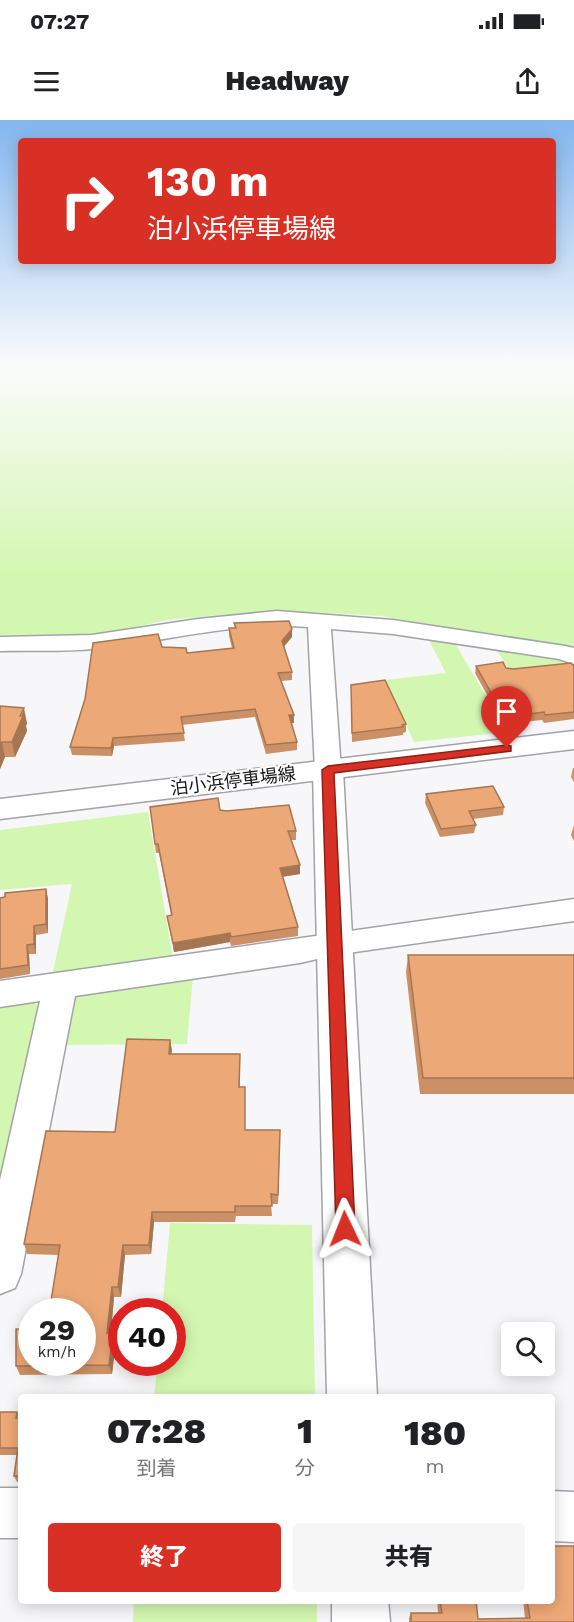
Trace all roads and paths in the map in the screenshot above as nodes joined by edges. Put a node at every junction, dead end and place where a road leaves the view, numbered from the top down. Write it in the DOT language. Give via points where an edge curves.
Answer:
graph roads {
  1 [pos="319,621"];
  2 [pos="0,644"];
  3 [pos="574,657"];
  4 [pos="574,740"];
  5 [pos="328,770"];
  6 [pos="0,809"];
  7 [pos="574,910"];
  8 [pos="334,943"];
  9 [pos="60,986"];
  10 [pos="0,994"];
  11 [pos="8,1192"];
  12 [pos="0,1274"];
  13 [pos="352,1394"];
  14 [pos="0,1513"];
  15 [pos="18,1513"];
  16 [pos="555,1516"];
  17 [pos="574,1517"];
  18 [pos="360,1604"];
  19 [pos="361,1622"];
  1 -- 2 [label="street" via="277,618 92,642"];
  1 -- 3 [label="street" via="393,627"];
  1 -- 5 [label="street"];
  4 -- 5 [label="street, 泊小浜停車場線"];
  5 -- 6 [label="street, 泊小浜停車場線"];
  5 -- 8 [label="street"];
  7 -- 8 [label="street"];
  8 -- 9 [label="street"];
  8 -- 13 [label="street"];
  9 -- 10 [label="street"];
  9 -- 11 [label="street"];
  11 -- 12 [label="street"];
  14 -- 15 [label="street"];
  16 -- 17 [label="street"];
  18 -- 19 [label="street"];
}
